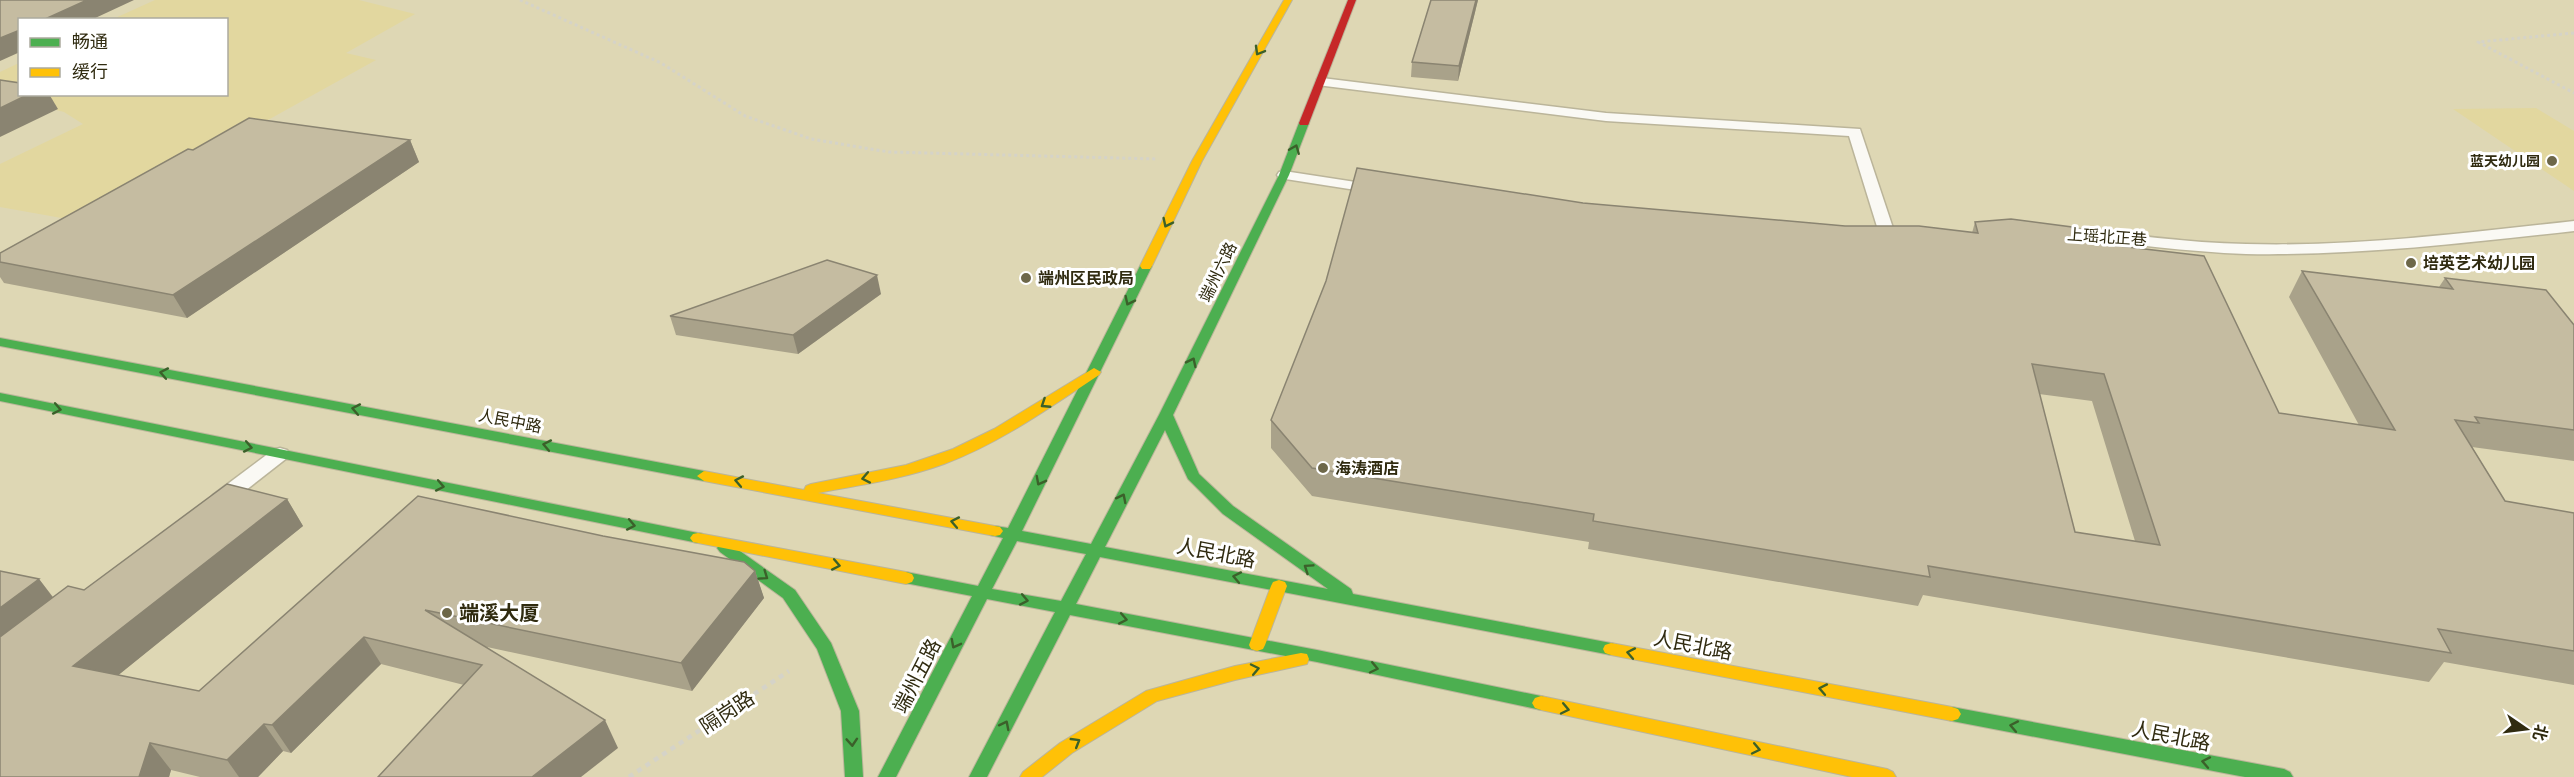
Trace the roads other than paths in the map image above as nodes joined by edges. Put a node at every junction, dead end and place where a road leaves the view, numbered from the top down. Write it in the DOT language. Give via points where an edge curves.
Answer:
graph roads {
  1 [pos="1288,0"];
  2 [pos="1352,0"];
  3 [pos="1322,82"];
  4 [pos="1284,175"];
  5 [pos="1391,192"];
  6 [pos="2574,226"];
  7 [pos="2034,235"];
  8 [pos="1870,246"];
  9 [pos="0,342"];
  10 [pos="1094,372"];
  11 [pos="0,397"];
  12 [pos="1166,415"];
  13 [pos="280,454"];
  14 [pos="796,492"];
  15 [pos="206,511"];
  16 [pos="1013,534"];
  17 [pos="716,542"];
  18 [pos="1096,550"];
  19 [pos="1279,586"];
  20 [pos="982,593"];
  21 [pos="1356,601"];
  22 [pos="1065,608"];
  23 [pos="1257,645"];
  24 [pos="1317,656"];
  25 [pos="854,777"];
  26 [pos="886,777"];
  27 [pos="978,777"];
  28 [pos="1029,777"];
  29 [pos="1887,777"];
  30 [pos="2284,777"];
  1 -- 10 [label="main road, one-way" via="1197,161"];
  2 -- 3 [label="main road, 端州六路"];
  4 -- 3 [label="main road, 端州六路, one-way"];
  3 -- 8 [label="lane" via="1606,117 1855,132 1897,245"];
  4 -- 5 [label="lane"];
  12 -- 4 [label="main road, 端州六路, one-way"];
  6 -- 7 [label="lane, 上瑶北正巷" via="2326,249 2245,249 2069,233"];
  14 -- 9 [label="main road, 人民中路, one-way"];
  10 -- 14 [label="main road, one-way" via="1021,419 953,454 892,472"];
  10 -- 16 [label="main road, one-way"];
  11 -- 13 [label="main road, one-way"];
  18 -- 12 [label="main road, 端州六路, one-way"];
  21 -- 12 [label="main road, one-way" via="1228,510 1193,476"];
  13 -- 15 [label="lane"];
  13 -- 17 [label="main road, one-way"];
  16 -- 14 [label="main road, 人民中路, one-way"];
  16 -- 18 [label="main road, 人民北路"];
  16 -- 20 [label="main road, 端州五路"];
  17 -- 20 [label="main road, one-way"];
  17 -- 25 [label="main road, one-way" via="789,594 825,648 850,711"];
  19 -- 18 [label="main road, 人民北路, one-way"];
  18 -- 22 [label="main road, 端州六路"];
  19 -- 21 [label="main road, 人民北路"];
  19 -- 23 [label="main road"];
  20 -- 22 [label="main road, one-way"];
  20 -- 26 [label="main road, 端州五路, one-way"];
  30 -- 21 [label="main road, 人民北路, one-way"];
  22 -- 23 [label="main road, one-way"];
  27 -- 22 [label="main road, one-way"];
  23 -- 24 [label="main road"];
  28 -- 24 [label="main road, one-way" via="1066,748 1152,696"];
  24 -- 29 [label="main road, one-way"];
}
